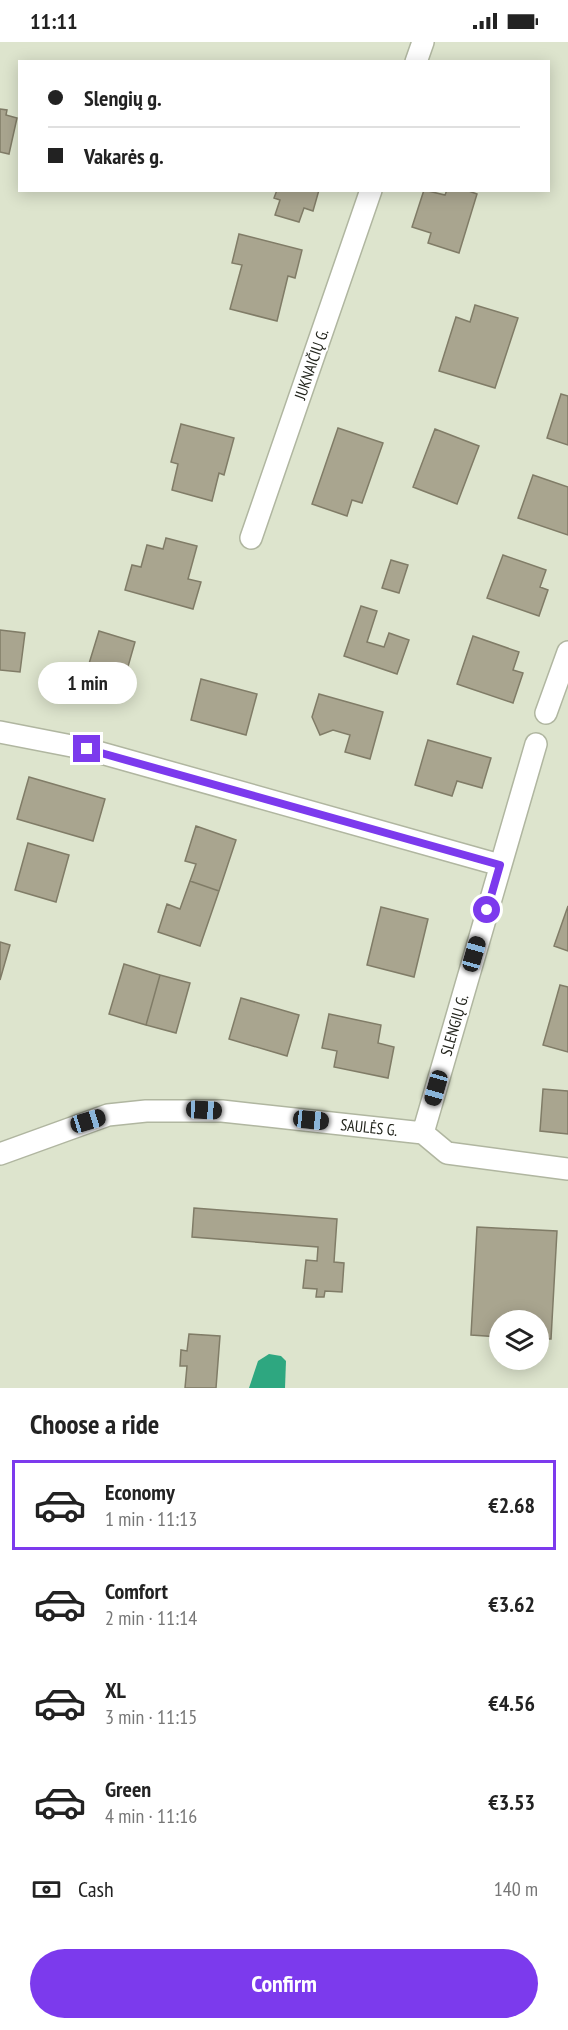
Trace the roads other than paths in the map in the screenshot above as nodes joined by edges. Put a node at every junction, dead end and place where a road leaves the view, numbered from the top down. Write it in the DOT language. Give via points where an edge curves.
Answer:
graph roads {
  1 [pos="423,42"];
  2 [pos="417,60"];
  3 [pos="370,192"];
  4 [pos="251,537"];
  5 [pos="568,652"];
  6 [pos="546,713"];
  7 [pos="0,732"];
  8 [pos="536,744"];
  9 [pos="500,865"];
  10 [pos="423,1133"];
  11 [pos="0,1154"];
  12 [pos="568,1168"];
  1 -- 2 [label="street"];
  3 -- 4 [label="street, JUKNAIČIŲ G."];
  5 -- 6 [label="street"];
  7 -- 9 [label="street" via="87,749"];
  8 -- 9 [label="street, SLENGIŲ G."];
  9 -- 10 [label="street, SLENGIŲ G."];
  10 -- 11 [label="street, SAULĖS G." via="222,1111 146,1110 108,1115"];
  10 -- 12 [label="street" via="447,1153"];
}
